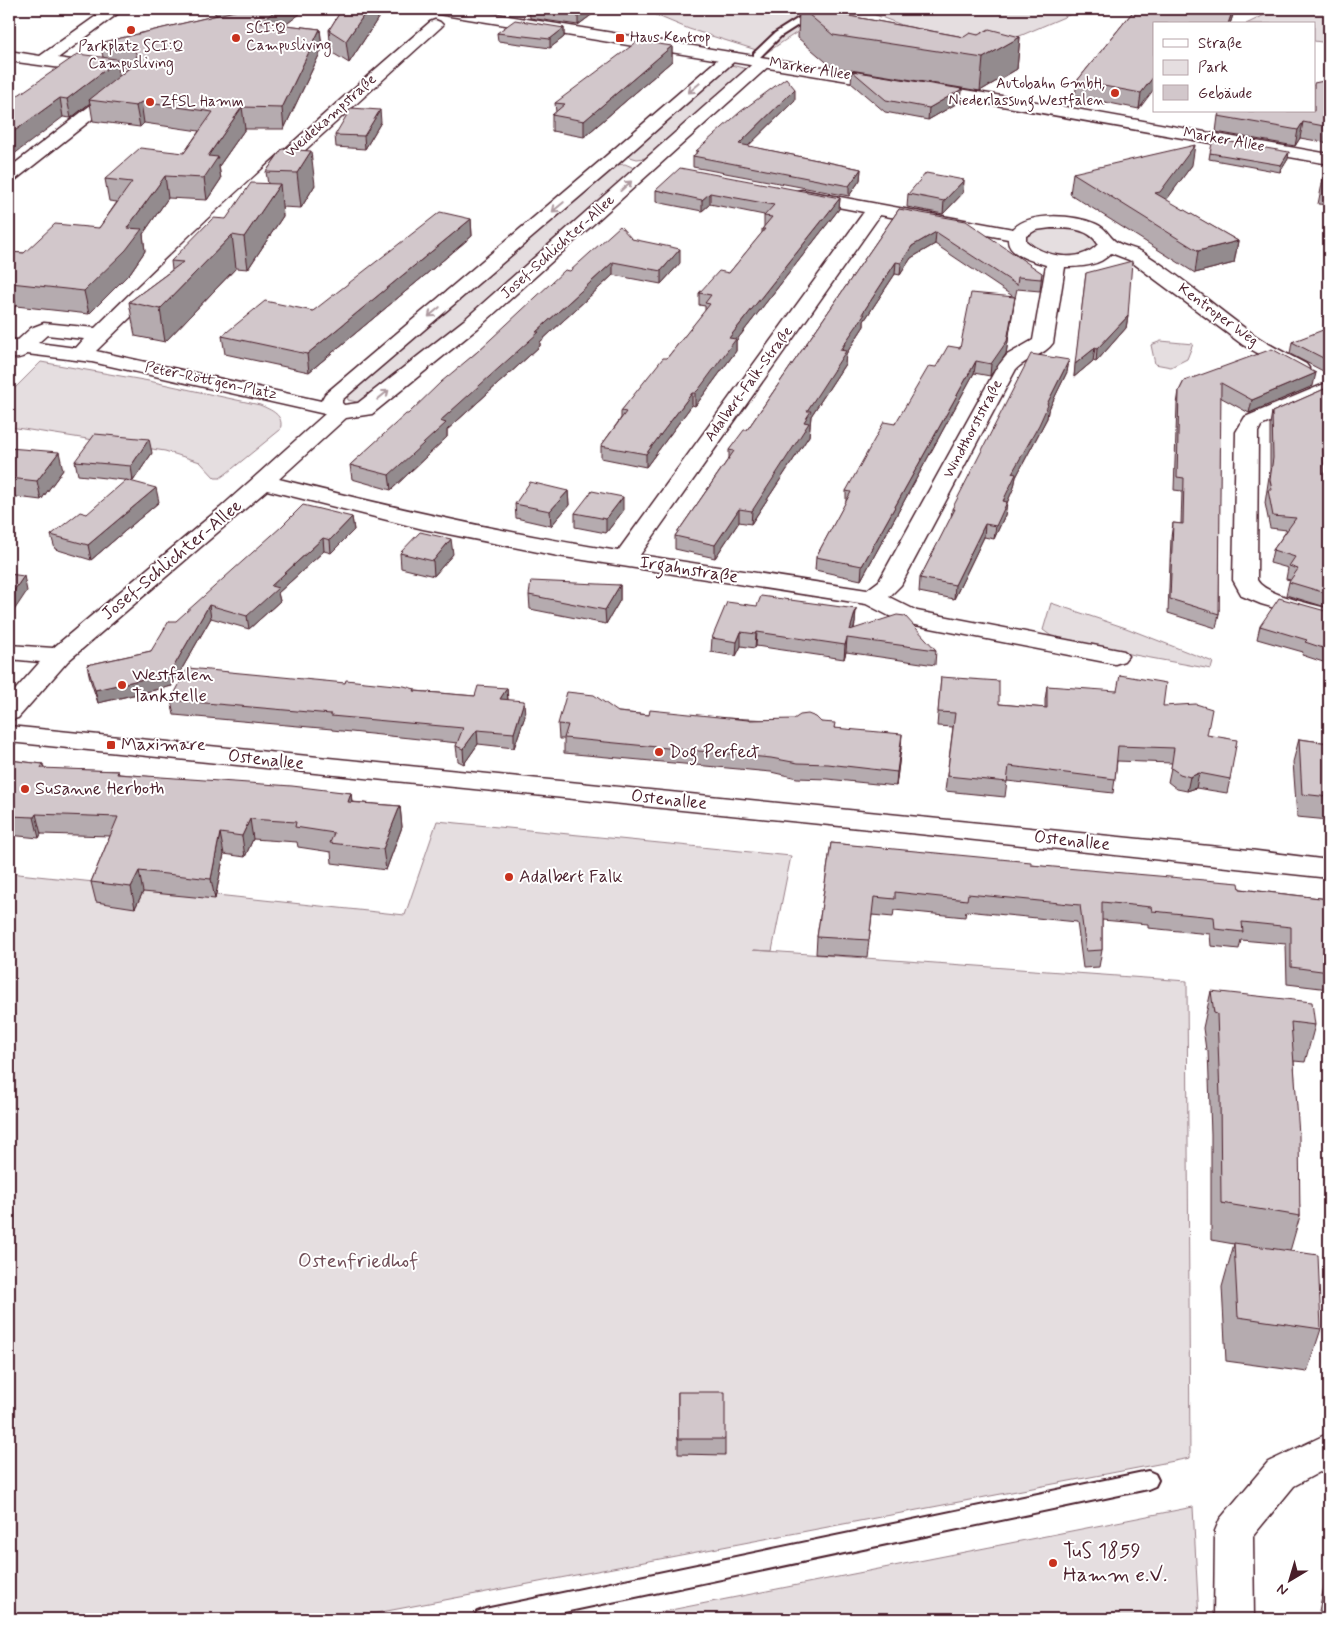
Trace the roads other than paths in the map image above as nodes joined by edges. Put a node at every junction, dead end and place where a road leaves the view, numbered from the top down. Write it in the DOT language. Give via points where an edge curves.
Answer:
graph roads {
  1 [pos="116,9"];
  2 [pos="819,9"];
  3 [pos="436,17"];
  4 [pos="9,56"];
  5 [pos="731,56"];
  6 [pos="757,59"];
  7 [pos="43,60"];
  8 [pos="614,158"];
  9 [pos="1329,159"];
  10 [pos="649,165"];
  11 [pos="669,169"];
  12 [pos="9,176"];
  13 [pos="786,192"];
  14 [pos="874,209"];
  15 [pos="1017,235"];
  16 [pos="1108,245"];
  17 [pos="1056,261"];
  18 [pos="100,335"];
  19 [pos="16,345"];
  20 [pos="81,354"];
  21 [pos="9,361"];
  22 [pos="1329,386"];
  23 [pos="340,412"];
  24 [pos="263,482"];
  25 [pos="624,560"];
  26 [pos="872,598"];
  27 [pos="1329,617"];
  28 [pos="9,652"];
  29 [pos="59,656"];
  30 [pos="1115,656"];
  31 [pos="9,712"];
  32 [pos="9,734"];
  33 [pos="1329,869"];
  34 [pos="1329,1449"];
  35 [pos="1148,1480"];
  36 [pos="485,1619"];
  37 [pos="1234,1619"];
  1 -- 7 [label="street"];
  2 -- 6 [label="lane" via="765,43"];
  3 -- 5 [label="street, Marker Allee"];
  3 -- 18 [label="street, Weidekampstraße" via="215,221"];
  4 -- 7 [label="street"];
  5 -- 6 [label="street, Marker Allee"];
  5 -- 8 [label="street, Josef-Schlichter-Allee, one-way"];
  6 -- 9 [label="street, Marker Allee"];
  6 -- 10 [label="street, Josef-Schlichter-Allee"];
  7 -- 12 [label="street" via="126,72 130,74 130,83"];
  8 -- 10 [label="street"];
  8 -- 23 [label="street, Josef-Schlichter-Allee, one-way" via="332,398 331,405"];
  10 -- 11 [label="street"];
  23 -- 10 [label="street, Josef-Schlichter-Allee, one-way" via="364,408 376,401 471,324"];
  13 -- 14 [label="street"];
  14 -- 15 [label="street"];
  14 -- 25 [label="street, Adalbert-Falk-Straße"];
  15 -- 16 [label="street" via="1032,225 1062,222 1091,229 1105,238"];
  15 -- 17 [label="street" via="1017,243 1027,252"];
  16 -- 17 [label="street" via="1102,254 1094,258"];
  16 -- 22 [label="street, Kentroper Weg" via="1136,256 1250,340"];
  17 -- 26 [label="street, Windthorststraße" via="1042,343 1014,358 1007,367 889,586"];
  18 -- 19 [label="street" via="44,329"];
  18 -- 20 [label="street"];
  19 -- 20 [label="street, Peter-Röttgen-Platz"];
  19 -- 21 [label="street"];
  20 -- 23 [label="street, Peter-Röttgen-Platz"];
  22 -- 27 [label="street" via="1252,422 1246,432 1245,580 1251,591"];
  23 -- 24 [label="street, Josef-Schlichter-Allee"];
  24 -- 25 [label="street, Irgahnstraße" via="423,522"];
  24 -- 29 [label="street, Josef-Schlichter-Allee"];
  25 -- 26 [label="street, Irgahnstraße"];
  26 -- 30 [label="street, Irgahnstraße" via="910,617"];
  28 -- 29 [label="street"];
  29 -- 31 [label="street, Josef-Schlichter-Allee"];
  32 -- 33 [label="street, Ostenallee"];
  34 -- 37 [label="street" via="1281,1474 1234,1531"];
  35 -- 36 [label="lane"];
}
